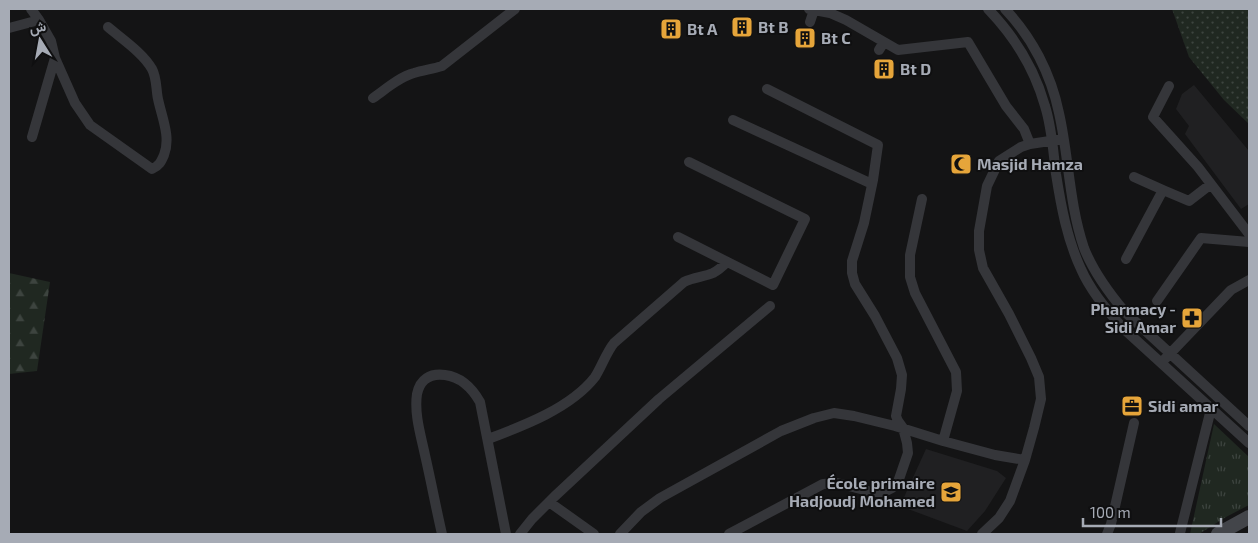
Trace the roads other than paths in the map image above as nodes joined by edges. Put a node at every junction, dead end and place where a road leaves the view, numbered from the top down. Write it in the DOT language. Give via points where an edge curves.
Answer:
graph roads {
  1 [pos="31,9"];
  2 [pos="515,9"];
  3 [pos="812,9"];
  4 [pos="988,9"];
  5 [pos="1005,9"];
  6 [pos="830,11"];
  7 [pos="39,20"];
  8 [pos="810,22"];
  9 [pos="108,27"];
  10 [pos="9,28"];
  11 [pos="55,58"];
  12 [pos="1169,86"];
  13 [pos="767,89"];
  14 [pos="373,98"];
  15 [pos="733,120"];
  16 [pos="32,137"];
  17 [pos="1063,139"];
  18 [pos="1052,141"];
  19 [pos="1030,144"];
  20 [pos="689,162"];
  21 [pos="1134,177"];
  22 [pos="872,184"];
  23 [pos="1211,184"];
  24 [pos="1163,190"];
  25 [pos="922,199"];
  26 [pos="1249,234"];
  27 [pos="678,237"];
  28 [pos="1249,242"];
  29 [pos="1126,259"];
  30 [pos="727,262"];
  31 [pos="1249,280"];
  32 [pos="1156,301"];
  33 [pos="770,306"];
  34 [pos="1171,353"];
  35 [pos="1161,363"];
  36 [pos="1211,409"];
  37 [pos="1134,423"];
  38 [pos="1249,426"];
  39 [pos="902,428"];
  40 [pos="488,439"];
  41 [pos="943,441"];
  42 [pos="1249,443"];
  43 [pos="1025,460"];
  44 [pos="549,502"];
  45 [pos="1249,517"];
  46 [pos="1180,533"];
  47 [pos="442,534"];
  48 [pos="506,534"];
  49 [pos="520,534"];
  50 [pos="594,534"];
  51 [pos="620,534"];
  52 [pos="728,534"];
  53 [pos="982,534"];
  54 [pos="1106,534"];
  55 [pos="1218,534"];
  1 -- 7 [label="street"];
  2 -- 14 [label="street" via="442,66 413,73"];
  3 -- 6 [label="street"];
  3 -- 8 [label="street"];
  4 -- 18 [label="street" via="1028,64 1045,105"];
  5 -- 17 [label="street" via="1025,33 1047,73 1060,113"];
  6 -- 19 [label="street" via="881,46 898,50 968,42 1006,106 1024,129"];
  7 -- 10 [label="street"];
  7 -- 11 [label="street"];
  9 -- 11 [label="street" via="142,56 153,70 167,147 158,166 152,168 90,125 75,103"];
  11 -- 16 [label="street"];
  12 -- 23 [label="street" via="1153,117"];
  13 -- 22 [label="street" via="878,144"];
  15 -- 22 [label="street"];
  17 -- 18 [label="street"];
  17 -- 34 [label="street" via="1074,211 1092,264 1125,312"];
  18 -- 19 [label="street"];
  18 -- 35 [label="street" via="1062,209 1081,270 1113,318"];
  19 -- 43 [label="street" via="999,162 986,186 979,231 979,250 984,268 1039,377 1041,399"];
  20 -- 30 [label="street" via="805,219 773,285"];
  21 -- 24 [label="street"];
  22 -- 39 [label="street" via="852,261 852,273 897,358 902,375 896,416"];
  23 -- 24 [label="street" via="1189,201"];
  23 -- 26 [label="street"];
  24 -- 29 [label="street"];
  25 -- 41 [label="street" via="910,254 910,277 956,372 957,391"];
  27 -- 30 [label="street"];
  28 -- 32 [label="street" via="1201,238"];
  30 -- 40 [label="street" via="714,273 684,282 614,343 595,377 572,398 542,416"];
  31 -- 34 [label="street" via="1231,290"];
  33 -- 44 [label="street" via="659,399"];
  34 -- 35 [label="street"];
  34 -- 38 [label="street"];
  35 -- 36 [label="street"];
  36 -- 42 [label="street"];
  36 -- 46 [label="street"];
  37 -- 54 [label="street"];
  39 -- 41 [label="street"];
  39 -- 51 [label="street" via="834,413 814,418 782,431 660,498"];
  39 -- 52 [label="street" via="908,452 898,482 892,488 872,492 837,483 823,484"];
  40 -- 47 [label="street" via="480,402 474,391 451,376 437,374 427,377 421,384 416,407"];
  40 -- 48 [label="street"];
  41 -- 43 [label="street"];
  43 -- 53 [label="street" via="1010,501 1000,518"];
  44 -- 49 [label="street"];
  44 -- 50 [label="street"];
  45 -- 55 [label="street"];
}
